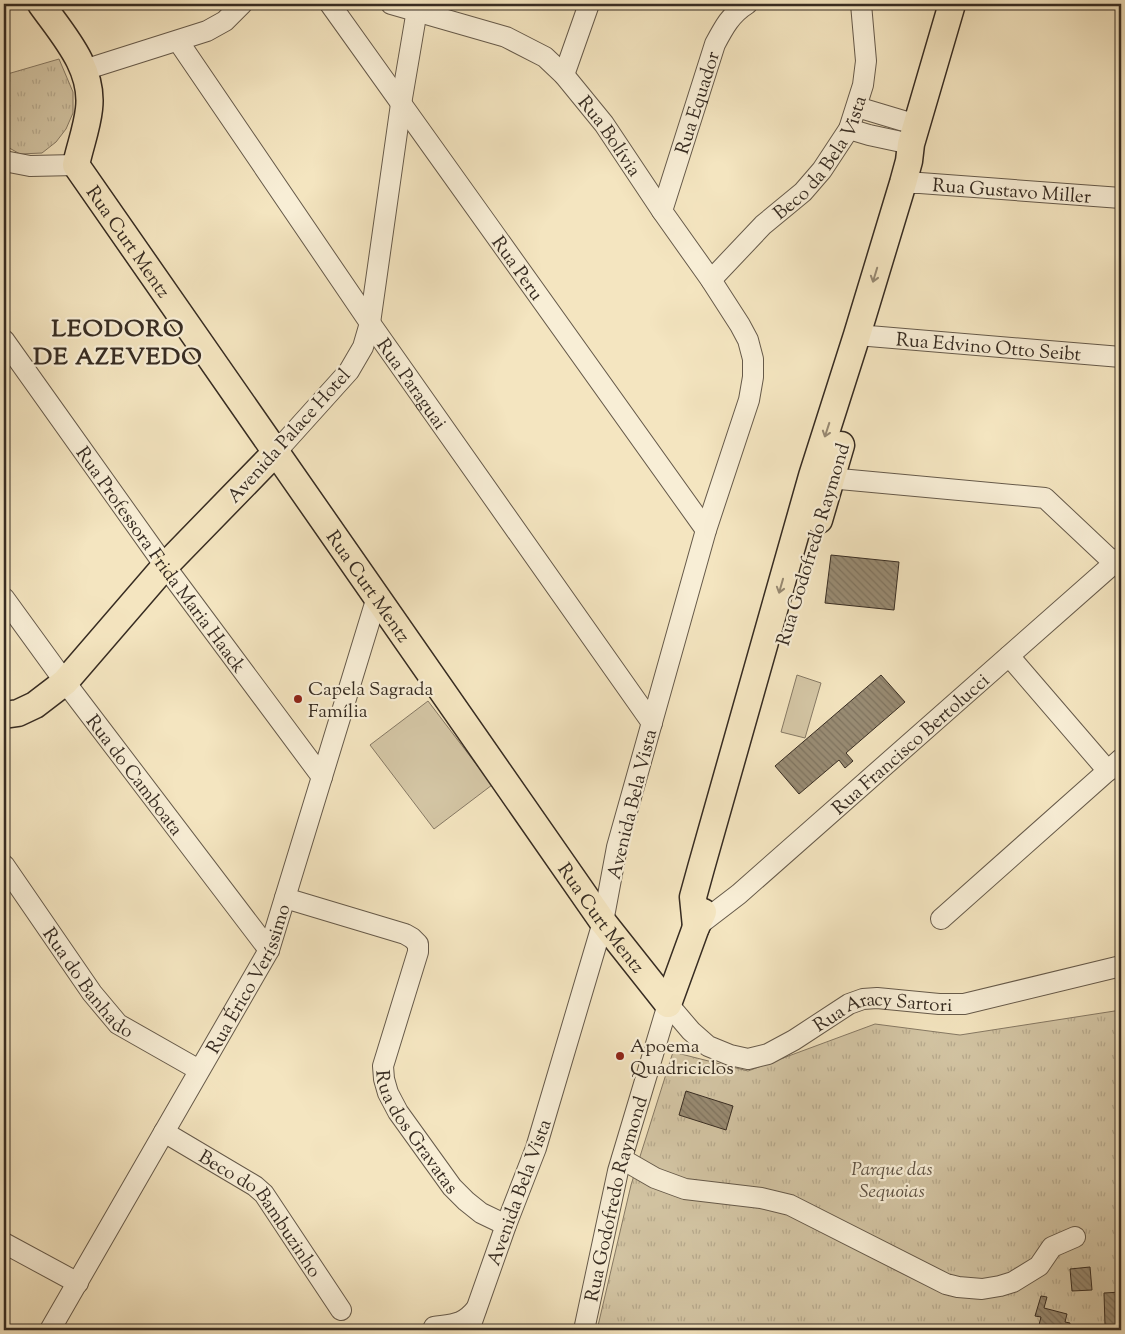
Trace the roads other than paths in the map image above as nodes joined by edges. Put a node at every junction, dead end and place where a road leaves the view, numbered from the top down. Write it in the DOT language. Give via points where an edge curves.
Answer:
graph roads {
  1 [pos="41,4"];
  2 [pos="242,4"];
  3 [pos="330,4"];
  4 [pos="392,4"];
  5 [pos="589,4"];
  6 [pos="747,4"];
  7 [pos="861,4"];
  8 [pos="952,4"];
  9 [pos="417,7"];
  10 [pos="178,41"];
  11 [pos="84,70"];
  12 [pos="564,75"];
  13 [pos="401,104"];
  14 [pos="857,107"];
  15 [pos="849,129"];
  16 [pos="912,159"];
  17 [pos="4,161"];
  18 [pos="76,165"];
  19 [pos="1121,198"];
  20 [pos="662,211"];
  21 [pos="711,280"];
  22 [pos="370,323"];
  23 [pos="866,335"];
  24 [pos="4,340"];
  25 [pos="1121,357"];
  26 [pos="753,359"];
  27 [pos="276,452"];
  28 [pos="822,477"];
  29 [pos="706,530"];
  30 [pos="1118,560"];
  31 [pos="165,566"];
  32 [pos="377,597"];
  33 [pos="4,598"];
  34 [pos="1009,656"];
  35 [pos="65,682"];
  36 [pos="4,715"];
  37 [pos="652,723"];
  38 [pos="1115,765"];
  39 [pos="322,777"];
  40 [pos="4,865"];
  41 [pos="285,898"];
  42 [pos="941,919"];
  43 [pos="603,922"];
  44 [pos="696,927"];
  45 [pos="269,950"];
  46 [pos="1121,966"];
  47 [pos="668,1004"];
  48 [pos="199,1070"];
  49 [pos="164,1132"];
  50 [pos="622,1159"];
  51 [pos="506,1225"];
  52 [pos="1075,1237"];
  53 [pos="4,1243"];
  54 [pos="78,1283"];
  55 [pos="476,1309"];
  56 [pos="341,1310"];
  57 [pos="437,1329"];
  58 [pos="50,1330"];
  59 [pos="469,1330"];
  60 [pos="584,1330"];
  1 -- 11 [label="main road"];
  2 -- 10 [label="street" via="225,21 208,31"];
  3 -- 13 [label="street, Rua Peru"];
  4 -- 9 [label="street, Rua Bolívia"];
  5 -- 12 [label="street"];
  6 -- 20 [label="street, Rua Equador" via="737,10 725,25 716,44"];
  7 -- 14 [label="street, Beco da Bela Vista" via="866,61"];
  8 -- 16 [label="main road, Rua Godofredo Raymond"];
  9 -- 12 [label="street, Rua Bolívia" via="506,37 545,57"];
  9 -- 13 [label="street, Avenida Palace Hotel"];
  10 -- 11 [label="street"];
  10 -- 22 [label="street, Rua Paraguai"];
  11 -- 18 [label="main road" via="90,107"];
  12 -- 20 [label="street, Rua Bolívia" via="604,124"];
  13 -- 22 [label="street, Avenida Palace Hotel"];
  13 -- 29 [label="street, Rua Peru"];
  14 -- 15 [label="street, Beco da Bela Vista"];
  14 -- 16 [label="street"];
  15 -- 16 [label="street" via="869,135"];
  15 -- 21 [label="street, Beco da Bela Vista" via="803,192 763,225"];
  16 -- 19 [label="street, Rua Gustavo Miller"];
  16 -- 23 [label="main road, Rua Godofredo Raymond"];
  17 -- 18 [label="street" via="30,166"];
  18 -- 27 [label="main road, Rua Curt Mentz"];
  20 -- 21 [label="street, Rua Bolívia"];
  21 -- 26 [label="street, Rua Bolívia" via="748,340"];
  22 -- 27 [label="street, Avenida Palace Hotel" via="363,347 349,371"];
  22 -- 37 [label="street, Rua Paraguai"];
  23 -- 25 [label="street, Rua Edvino Otto Seibt"];
  23 -- 28 [label="main road, Rua Godofredo Raymond"];
  24 -- 31 [label="street, Rua Professora Frida Maria Haack"];
  26 -- 29 [label="street, Avenida Bela Vista" via="749,400"];
  27 -- 31 [label="main road, Avenida Palace Hotel"];
  27 -- 32 [label="main road, Rua Curt Mentz"];
  28 -- 30 [label="street" via="1045,498"];
  28 -- 44 [label="main road, Rua Godofredo Raymond" via="693,898"];
  29 -- 37 [label="street, Avenida Bela Vista"];
  30 -- 34 [label="street, Rua Francisco Bertolucci"];
  31 -- 35 [label="main road, Avenida Palace Hotel"];
  31 -- 39 [label="street, Rua Professora Frida Maria Haack"];
  32 -- 39 [label="street, Rua Érico Veríssimo"];
  32 -- 43 [label="main road, Rua Curt Mentz"];
  33 -- 35 [label="street, Rua do Camboata"];
  34 -- 38 [label="street"];
  34 -- 44 [label="street, Rua Francisco Bertolucci" via="738,894"];
  35 -- 36 [label="main road, Avenida Palace Hotel" via="35,705"];
  35 -- 45 [label="street, Rua do Camboata"];
  37 -- 43 [label="street, Avenida Bela Vista" via="617,847"];
  38 -- 42 [label="street"];
  39 -- 41 [label="street, Rua Érico Veríssimo"];
  40 -- 48 [label="street, Rua do Banhado" via="92,993 118,1024"];
  41 -- 45 [label="street, Rua Érico Veríssimo"];
  41 -- 51 [label="street, Rua dos Gravatas" via="405,934 418,944 383,1066 388,1093 452,1188 481,1213"];
  43 -- 47 [label="main road, Rua Curt Mentz"];
  43 -- 51 [label="street, Avenida Bela Vista" via="536,1148"];
  44 -- 47 [label="main road, Rua Godofredo Raymond"];
  45 -- 48 [label="street, Rua Érico Veríssimo"];
  46 -- 47 [label="street, Rua Aracy Sartori" via="964,1004 863,999 849,1004 777,1050 748,1059 708,1046"];
  47 -- 50 [label="street, Rua Godofredo Raymond"];
  48 -- 49 [label="street, Rua Érico Veríssimo"];
  49 -- 54 [label="street, Rua Érico Veríssimo"];
  49 -- 56 [label="street, Beco do Bambuzinho" via="264,1194"];
  50 -- 52 [label="street" via="655,1178 685,1188 790,1205 946,1284 958,1287 982,1289 1013,1282 1039,1266 1052,1247"];
  50 -- 60 [label="street, Rua Godofredo Raymond"];
  51 -- 55 [label="street, Avenida Bela Vista"];
  53 -- 54 [label="street"];
  54 -- 58 [label="street, Rua Érico Veríssimo"];
  55 -- 57 [label="street" via="460,1323"];
  55 -- 59 [label="street, Avenida Bela Vista"];
}
